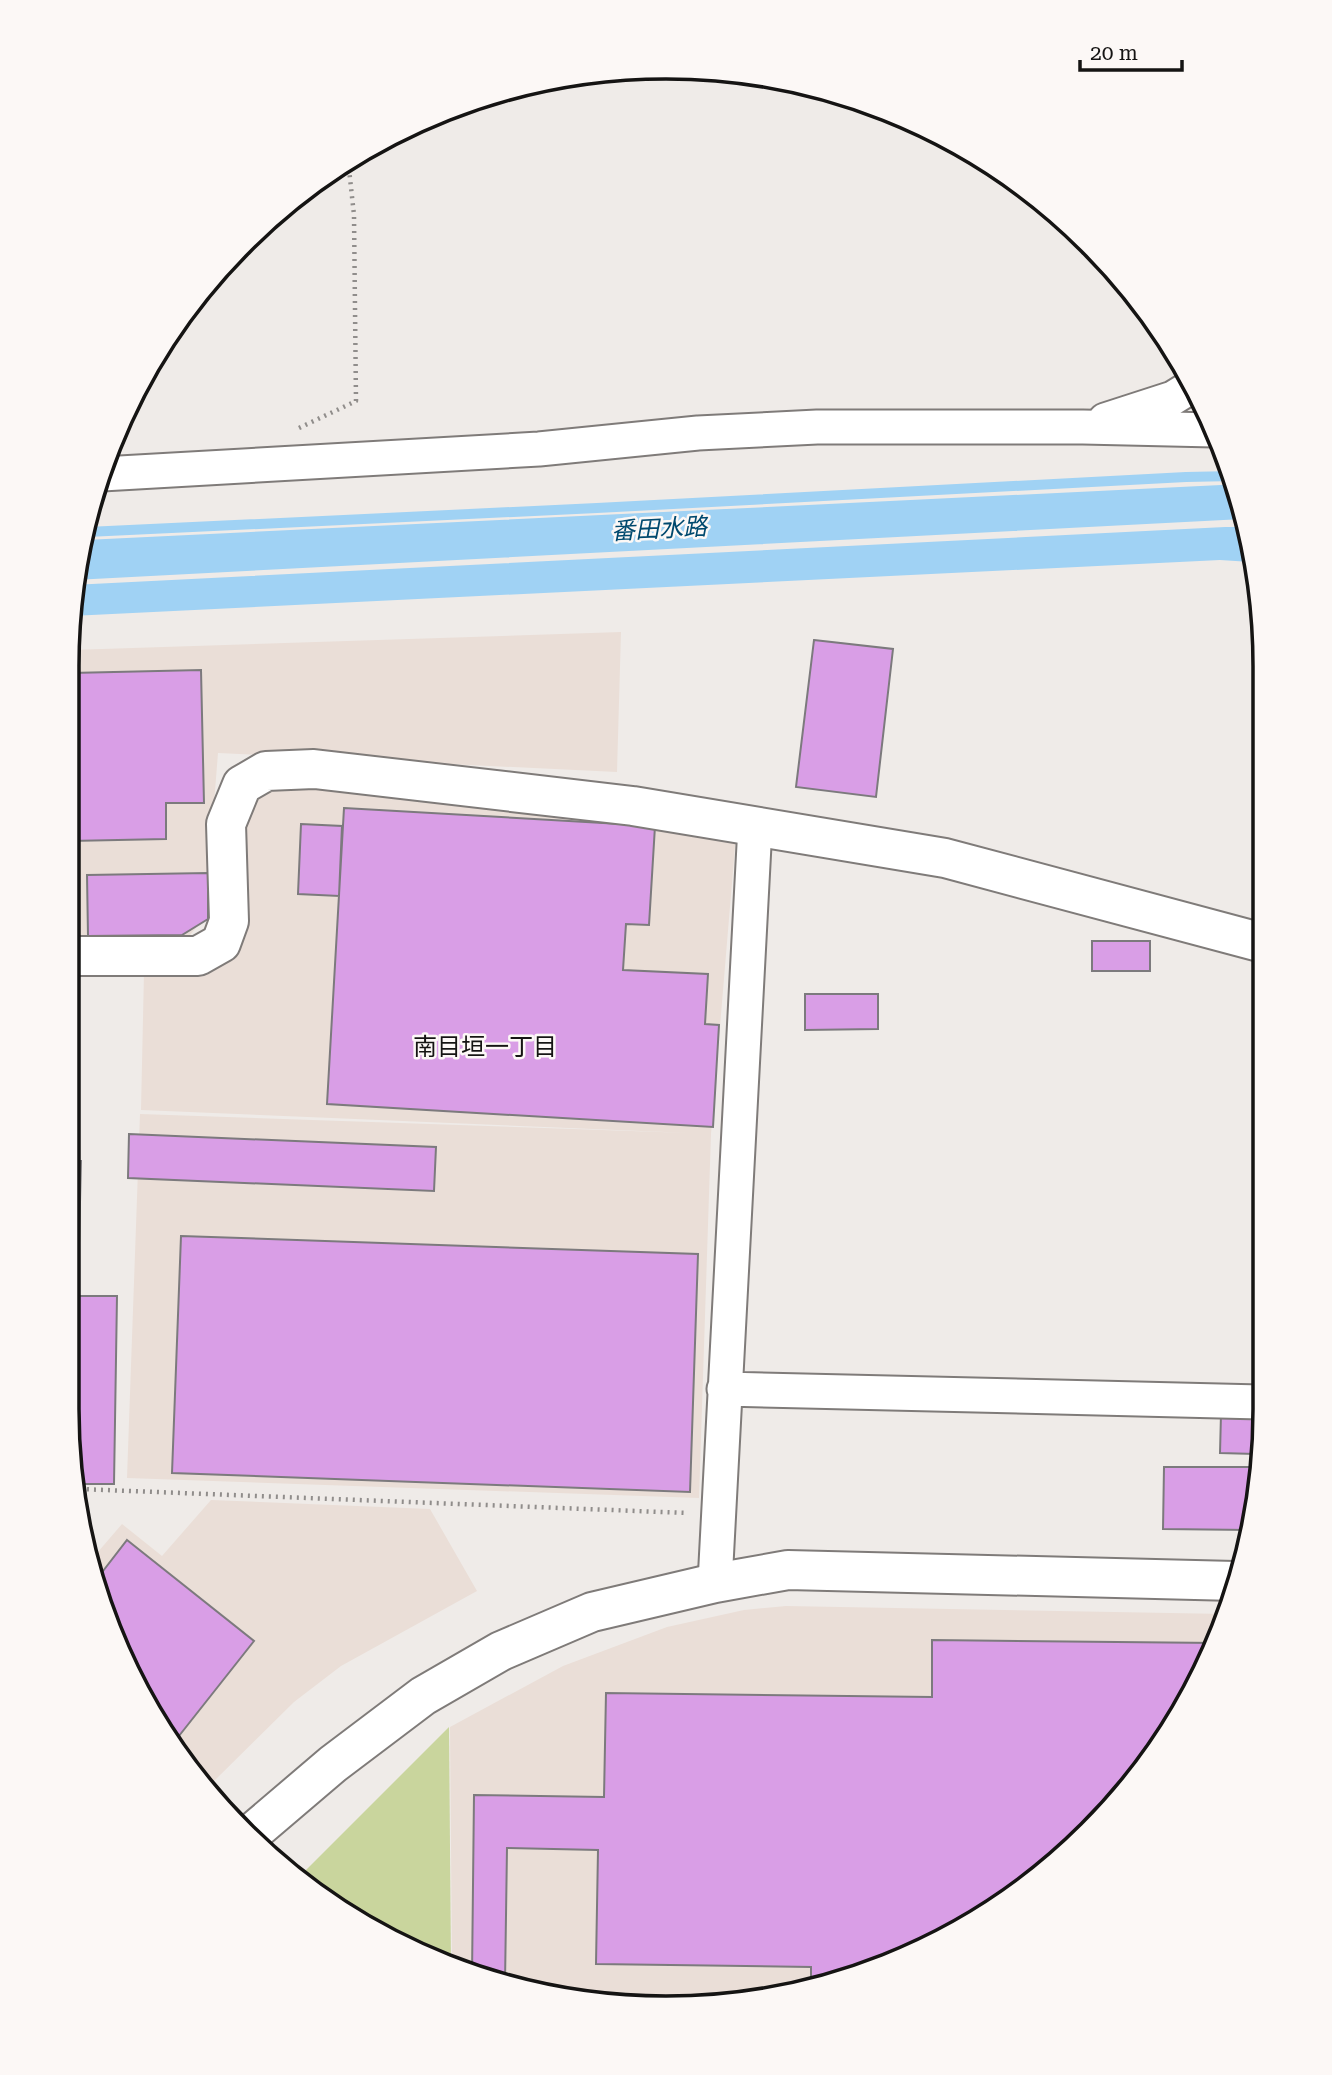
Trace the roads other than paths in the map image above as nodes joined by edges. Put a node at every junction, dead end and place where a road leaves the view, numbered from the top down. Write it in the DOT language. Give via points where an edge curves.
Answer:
graph roads {
  1 [pos="1185,391"];
  2 [pos="1083,427"];
  3 [pos="1204,430"];
  4 [pos="111,473"];
  5 [pos="755,826"];
  6 [pos="1253,940"];
  7 [pos="79,957"];
  8 [pos="724,1389"];
  9 [pos="1253,1402"];
  10 [pos="1227,1581"];
  11 [pos="715,1583"];
  12 [pos="256,1829"];
  1 -- 2 [label="street"];
  2 -- 3 [label="street"];
  2 -- 4 [label="street" via="817,427 711,432 539,449"];
  5 -- 6 [label="street" via="945,858"];
  5 -- 7 [label="street" via="634,806 341,772 266,771 242,785 226,824 229,921 222,943 198,956"];
  5 -- 8 [label="street"];
  8 -- 9 [label="street"];
  8 -- 11 [label="street"];
  10 -- 11 [label="street" via="788,1570"];
  11 -- 12 [label="street" via="592,1612 501,1651 423,1696"];
}
